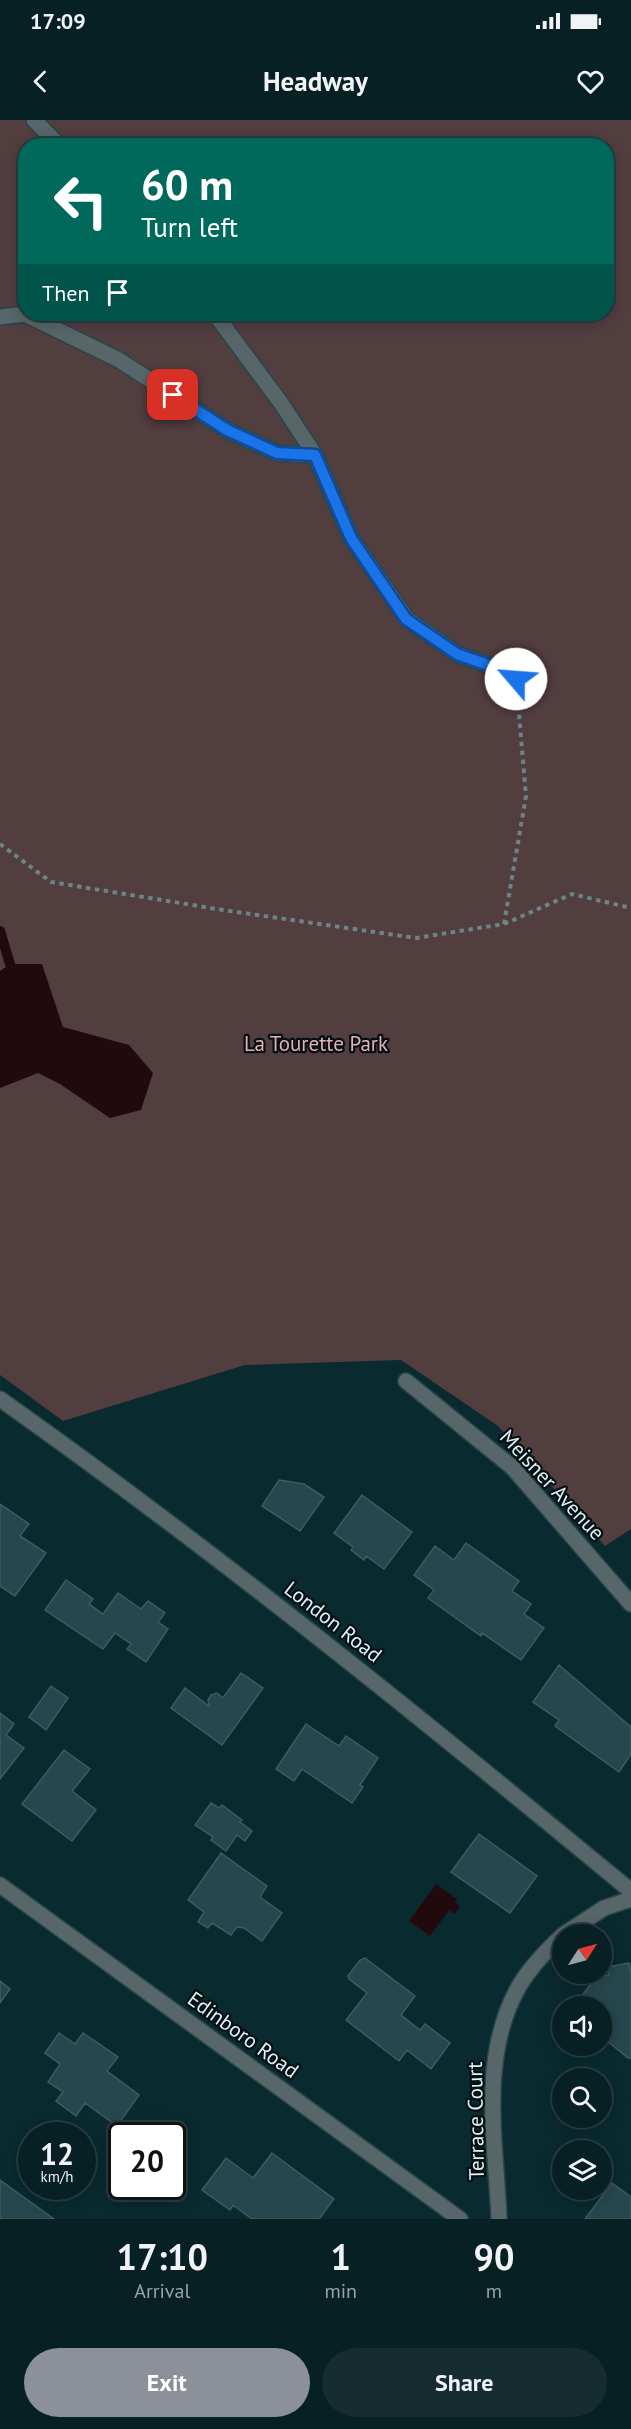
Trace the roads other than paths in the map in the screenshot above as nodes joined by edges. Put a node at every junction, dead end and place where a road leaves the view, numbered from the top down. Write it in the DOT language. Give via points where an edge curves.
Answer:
graph roads {
  1 [pos="34,120"];
  2 [pos="52,138"];
  3 [pos="18,315"];
  4 [pos="0,317"];
  5 [pos="39,321"];
  6 [pos="220,321"];
  7 [pos="315,455"];
  8 [pos="516,679"];
  9 [pos="406,1381"];
  10 [pos="0,1399"];
  11 [pos="631,1604"];
  12 [pos="0,1885"];
  13 [pos="631,1891"];
  14 [pos="631,1899"];
  15 [pos="580,1924"];
  16 [pos="552,1945"];
  17 [pos="460,2219"];
  18 [pos="499,2219"];
  1 -- 2 [label="street"];
  3 -- 4 [label="street"];
  5 -- 7 [label="street" via="119,360 227,430 277,453"];
  6 -- 7 [label="street"];
  7 -- 8 [label="street" via="351,538 406,619 457,654"];
  9 -- 11 [label="street, Meisner Avenue" via="512,1467"];
  10 -- 13 [label="street, London Road" via="257,1590"];
  12 -- 17 [label="street, Edinboro Road"];
  14 -- 15 [label="street, Terrace Court" via="604,1908"];
  16 -- 18 [label="street, Terrace Court" via="518,1988 501,2026 493,2071"];
}
